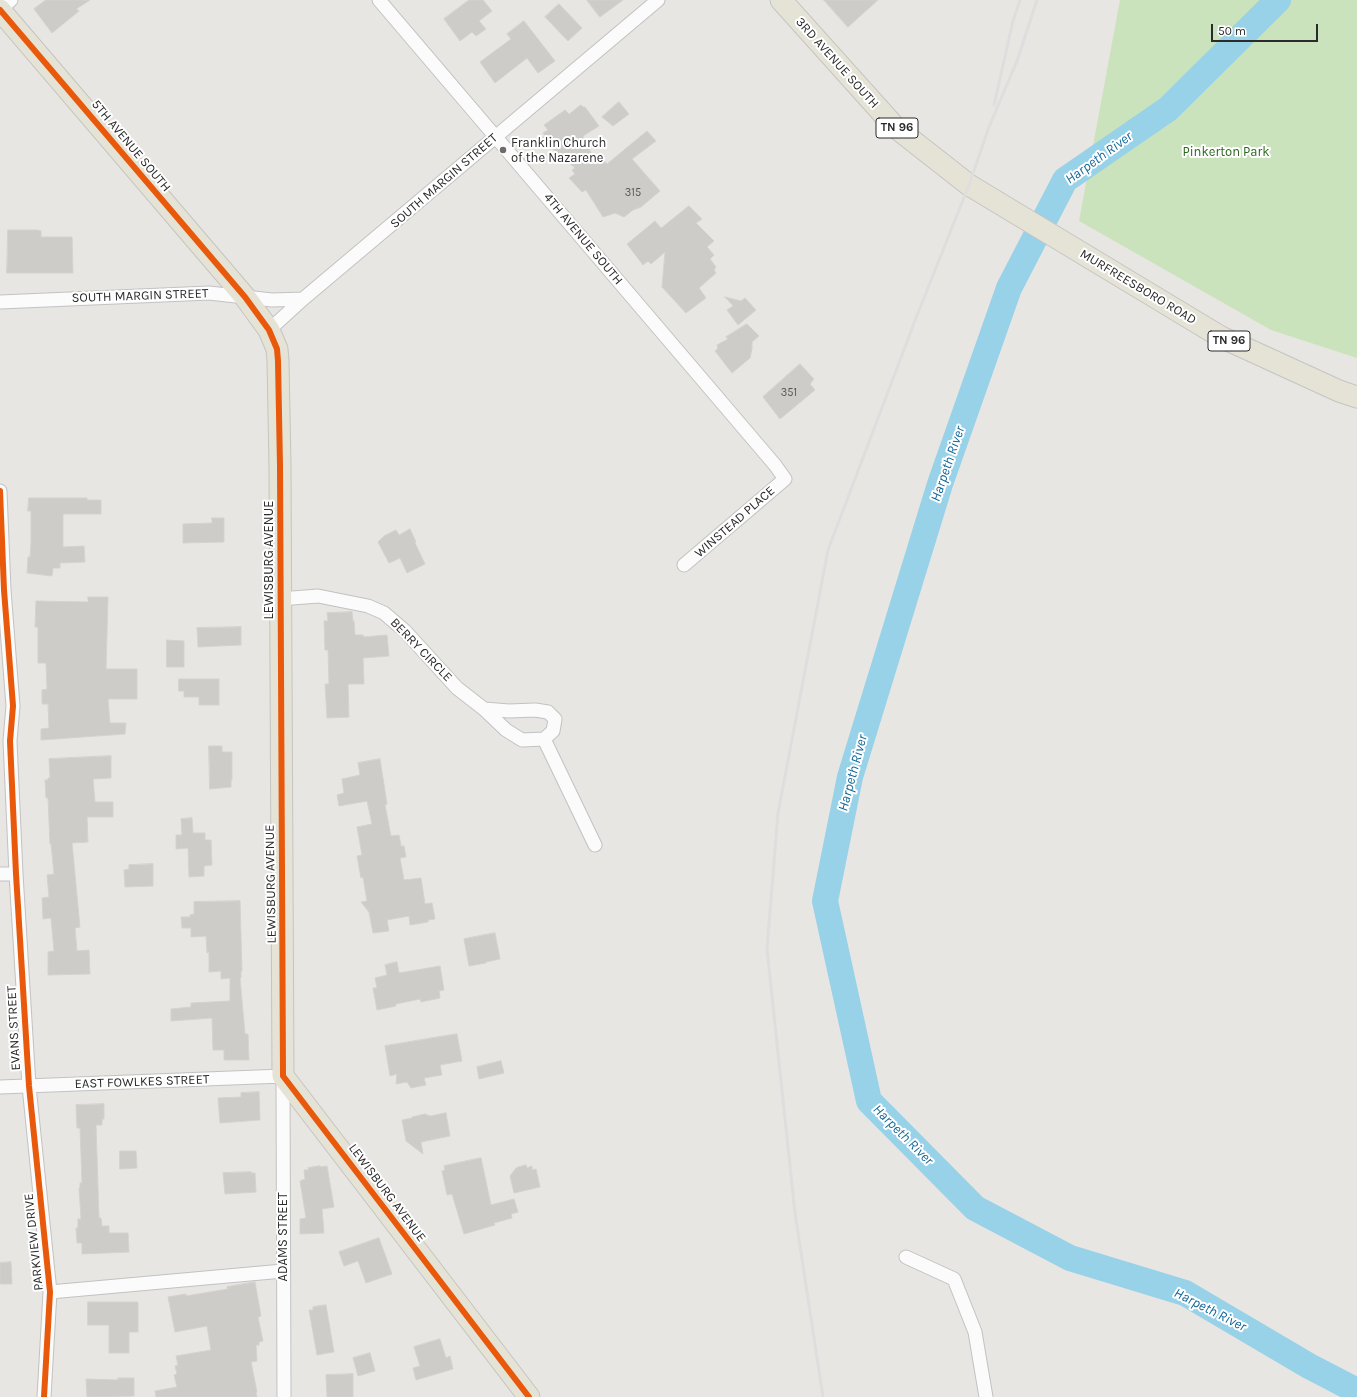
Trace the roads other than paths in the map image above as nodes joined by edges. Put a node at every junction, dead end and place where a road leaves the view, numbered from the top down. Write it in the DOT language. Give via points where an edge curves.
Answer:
graph roads {
  1 [pos="12,0"];
  2 [pos="379,0"];
  3 [pos="658,0"];
  4 [pos="781,0"];
  5 [pos="0,10"];
  6 [pos="495,136"];
  7 [pos="974,188"];
  8 [pos="245,297"];
  9 [pos="303,300"];
  10 [pos="0,302"];
  11 [pos="270,330"];
  12 [pos="1357,397"];
  13 [pos="785,479"];
  14 [pos="0,491"];
  15 [pos="684,565"];
  16 [pos="2,590"];
  17 [pos="280,599"];
  18 [pos="484,709"];
  19 [pos="544,739"];
  20 [pos="595,845"];
  21 [pos="0,874"];
  22 [pos="16,874"];
  23 [pos="283,1076"];
  24 [pos="29,1086"];
  25 [pos="0,1087"];
  26 [pos="906,1257"];
  27 [pos="283,1271"];
  28 [pos="50,1292"];
  29 [pos="44,1397"];
  30 [pos="284,1397"];
  31 [pos="529,1397"];
  32 [pos="986,1397"];
  1 -- 5 [label="street"];
  2 -- 6 [label="street, 4TH AVENUE SOUTH"];
  3 -- 6 [label="street, SOUTH MARGIN STREET"];
  4 -- 7 [label="main road, 3RD AVENUE SOUTH / TN 96" via="895,127"];
  5 -- 8 [label="main road, 5TH AVENUE SOUTH"];
  6 -- 9 [label="street, SOUTH MARGIN STREET"];
  6 -- 13 [label="street, 4TH AVENUE SOUTH"];
  7 -- 12 [label="main road, MURFREESBORO ROAD / TN 96" via="1221,337"];
  8 -- 9 [label="street, SOUTH MARGIN STREET"];
  8 -- 10 [label="street, SOUTH MARGIN STREET" via="209,293"];
  8 -- 11 [label="main road, LEWISBURG AVENUE"];
  9 -- 11 [label="street, SOUTH MARGIN STREET"];
  11 -- 17 [label="main road, LEWISBURG AVENUE" via="277,349 278,361"];
  13 -- 15 [label="street, WINSTEAD PLACE"];
  14 -- 16 [label="street, EVANS STREET"];
  16 -- 22 [label="street, EVANS STREET" via="12,706 10,741"];
  17 -- 18 [label="street, BERRY CIRCLE" via="318,596 368,606 384,613 405,631 457,688"];
  17 -- 23 [label="main road, LEWISBURG AVENUE"];
  18 -- 19 [label="street, BERRY CIRCLE" via="506,730 522,740"];
  18 -- 19 [label="street" via="548,712 555,720 553,731"];
  19 -- 20 [label="street"];
  21 -- 22 [label="street"];
  22 -- 24 [label="street, EVANS STREET"];
  23 -- 24 [label="street, EAST FOWLKES STREET"];
  23 -- 27 [label="street, ADAMS STREET"];
  23 -- 31 [label="main road, LEWISBURG AVENUE"];
  24 -- 25 [label="street, EAST FOWLKES STREET"];
  24 -- 28 [label="street, PARKVIEW DRIVE"];
  26 -- 32 [label="street" via="954,1279 975,1332"];
  27 -- 28 [label="street, PARKVIEW DRIVE"];
  27 -- 30 [label="street, ADAMS STREET"];
  28 -- 29 [label="street, PARKVIEW DRIVE"];
}
